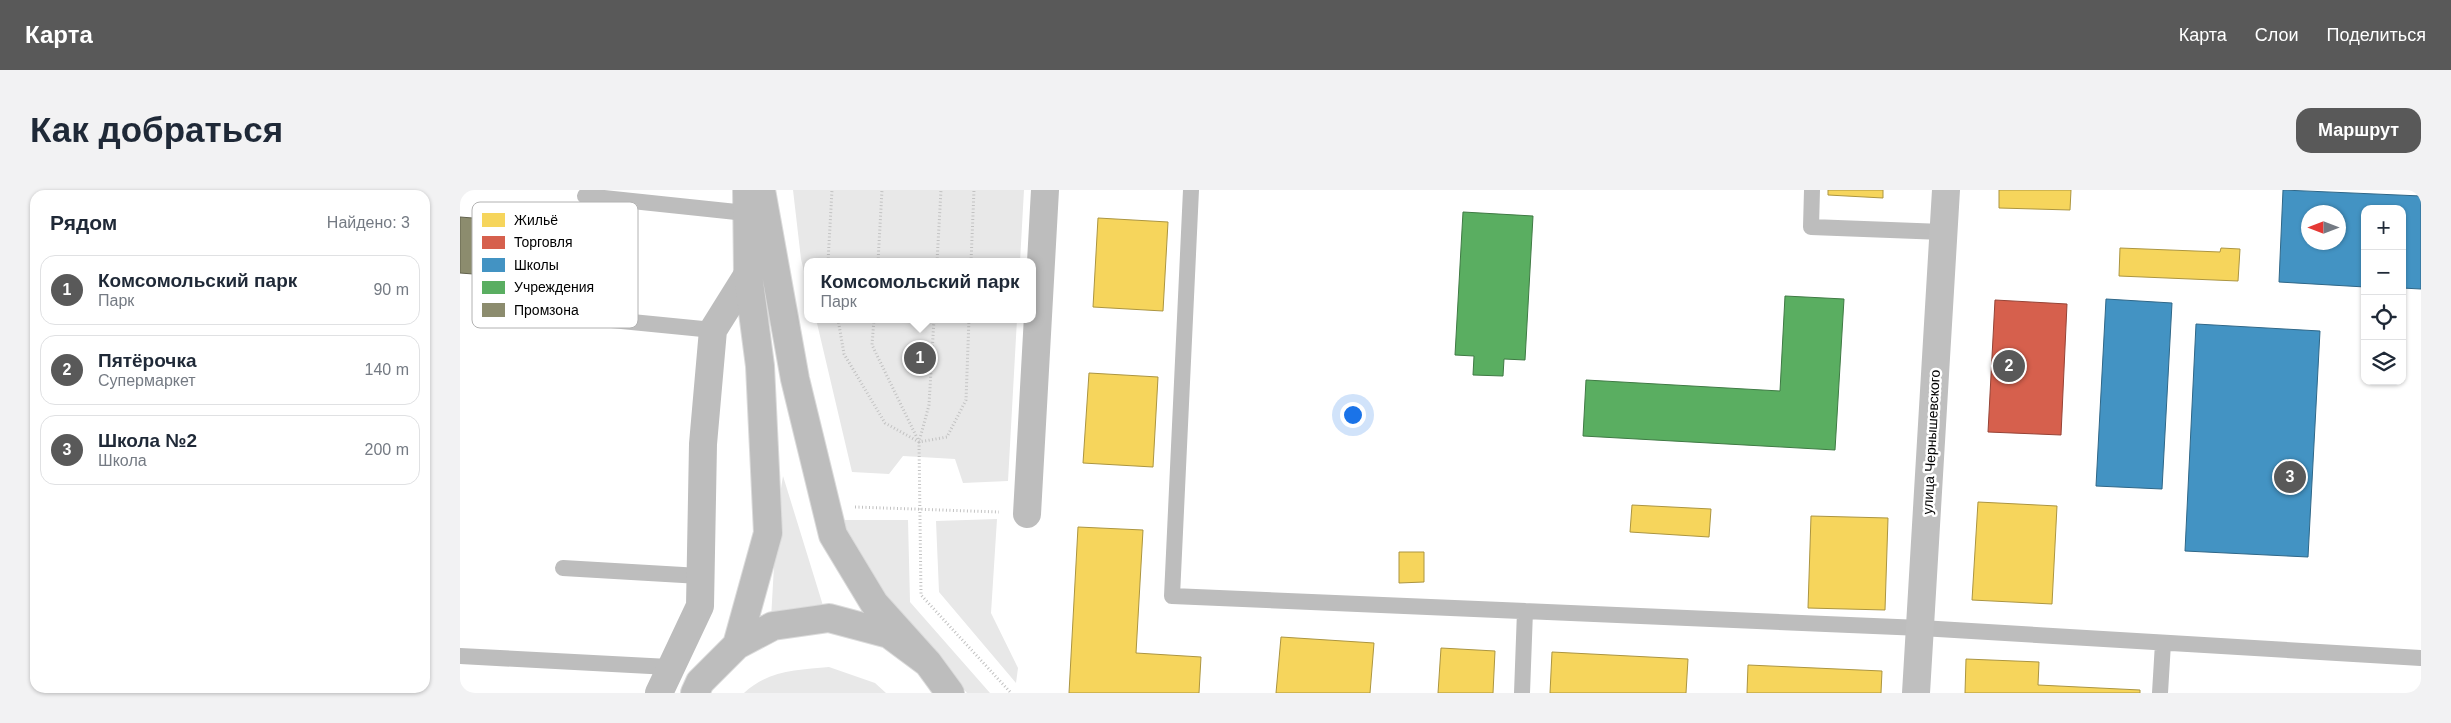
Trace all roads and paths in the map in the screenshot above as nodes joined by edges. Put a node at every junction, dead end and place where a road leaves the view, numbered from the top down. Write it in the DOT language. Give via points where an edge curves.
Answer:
graph roads {
  1 [pos="762,190"];
  2 [pos="832,190"];
  3 [pos="882,190"];
  4 [pos="941,190"];
  5 [pos="974,190"];
  6 [pos="1045,190"];
  7 [pos="1191,190"];
  8 [pos="1812,190"];
  9 [pos="1946,190"];
  10 [pos="585,196"];
  11 [pos="746,202"];
  12 [pos="1943,232"];
  13 [pos="828,258"];
  14 [pos="878,258"];
  15 [pos="937,258"];
  16 [pos="971,258"];
  17 [pos="748,274"];
  18 [pos="638,323"];
  19 [pos="839,323"];
  20 [pos="874,323"];
  21 [pos="934,323"];
  22 [pos="969,323"];
  23 [pos="713,330"];
  24 [pos="918,442"];
  25 [pos="846,507"];
  26 [pos="921,508"];
  27 [pos="1027,514"];
  28 [pos="563,568"];
  29 [pos="700,576"];
  30 [pos="1525,611"];
  31 [pos="1921,628"];
  32 [pos="2163,643"];
  33 [pos="737,644"];
  34 [pos="460,656"];
  35 [pos="2421,658"];
  36 [pos="928,663"];
  37 [pos="670,667"];
  38 [pos="950,691"];
  39 [pos="659,693"];
  40 [pos="695,693"];
  41 [pos="1012,693"];
  42 [pos="1522,693"];
  43 [pos="1916,693"];
  44 [pos="2160,693"];
  1 -- 36 [label="main road" via="795,379 833,535 874,603"];
  2 -- 13 [label="path"];
  3 -- 14 [label="path"];
  4 -- 15 [label="path"];
  5 -- 16 [label="path"];
  6 -- 27 [label="main road"];
  7 -- 30 [label="lane" via="1172,596"];
  8 -- 12 [label="lane" via="1811,227"];
  9 -- 12 [label="street, улица Чернышевского"];
  10 -- 11 [label="lane"];
  11 -- 17 [label="main road"];
  12 -- 31 [label="street, улица Чернышевского"];
  17 -- 23 [label="main road"];
  17 -- 33 [label="main road" via="760,366 768,533"];
  18 -- 23 [label="lane"];
  19 -- 24 [label="path" via="844,354 885,423"];
  20 -- 24 [label="path" via="872,345"];
  21 -- 24 [label="path" via="929,405"];
  22 -- 24 [label="path" via="966,400 947,437"];
  23 -- 29 [label="main road" via="703,444"];
  24 -- 26 [label="path"];
  25 -- 26 [label="path"];
  26 -- 27 [label="path"];
  26 -- 41 [label="path" via="921,595"];
  28 -- 29 [label="lane"];
  29 -- 37 [label="main road" via="700,606"];
  30 -- 31 [label="lane"];
  30 -- 42 [label="lane"];
  31 -- 32 [label="lane"];
  31 -- 43 [label="street, улица Чернышевского"];
  32 -- 35 [label="lane"];
  32 -- 44 [label="lane"];
  33 -- 36 [label="main road" via="773,626 829,618 889,634"];
  33 -- 40 [label="main road" via="700,682"];
  34 -- 37 [label="lane"];
  36 -- 38 [label="main road"];
  37 -- 39 [label="main road"];
}
